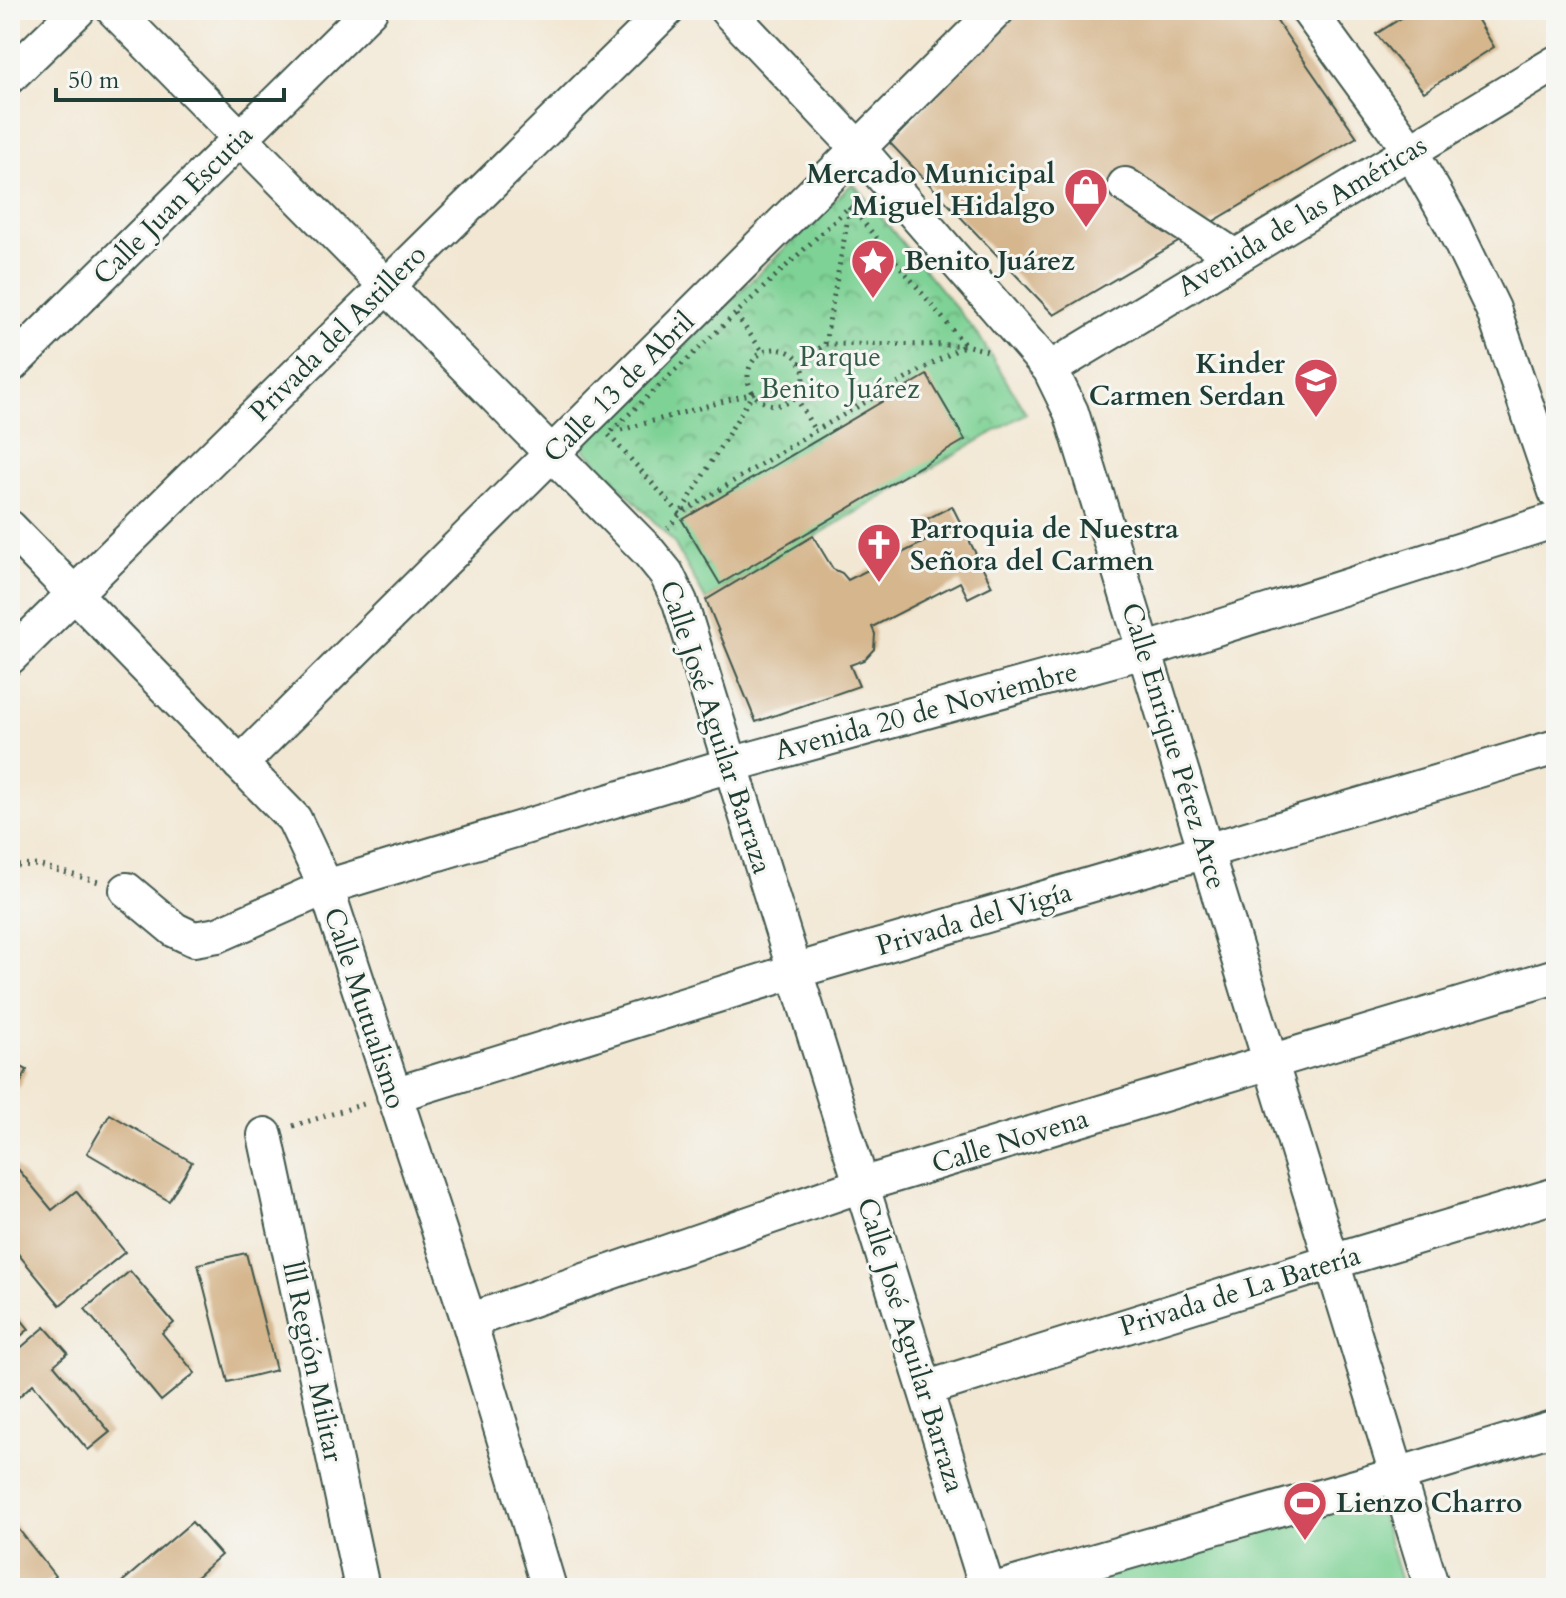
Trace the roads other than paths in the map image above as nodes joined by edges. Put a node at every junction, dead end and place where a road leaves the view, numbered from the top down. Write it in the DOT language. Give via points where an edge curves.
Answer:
graph roads {
  1 [pos="78,10"];
  2 [pos="114,10"];
  3 [pos="370,10"];
  4 [pos="667,10"];
  5 [pos="727,10"];
  6 [pos="997,10"];
  7 [pos="1308,10"];
  8 [pos="1556,63"];
  9 [pos="10,76"];
  10 [pos="240,138"];
  11 [pos="858,148"];
  12 [pos="1410,150"];
  13 [pos="1125,185"];
  14 [pos="1235,257"];
  15 [pos="386,286"];
  16 [pos="10,366"];
  17 [pos="1050,369"];
  18 [pos="552,454"];
  19 [pos="1556,492"];
  20 [pos="1556,520"];
  21 [pos="10,528"];
  22 [pos="75,594"];
  23 [pos="1144,651"];
  24 [pos="10,657"];
  25 [pos="1556,747"];
  26 [pos="240,764"];
  27 [pos="730,765"];
  28 [pos="1206,851"];
  29 [pos="326,887"];
  30 [pos="127,890"];
  31 [pos="795,971"];
  32 [pos="1556,976"];
  33 [pos="1271,1063"];
  34 [pos="394,1095"];
  35 [pos="265,1135"];
  36 [pos="861,1185"];
  37 [pos="1556,1195"];
  38 [pos="1332,1262"];
  39 [pos="469,1321"];
  40 [pos="925,1389"];
  41 [pos="1556,1427"];
  42 [pos="1397,1475"];
  43 [pos="362,1588"];
  44 [pos="549,1588"];
  45 [pos="987,1588"];
  46 [pos="1001,1588"];
  47 [pos="1432,1588"];
  1 -- 9 [label="street"];
  2 -- 10 [label="street, Calle José Aguilar Barraza"];
  3 -- 10 [label="street, Calle Juan Escutia"];
  4 -- 15 [label="street, Privada del Astillero"];
  5 -- 11 [label="street, Calle Enrique Pérez Arce"];
  6 -- 11 [label="street, Calle 13 de Abril"];
  7 -- 12 [label="street"];
  8 -- 12 [label="street, Avenida de las Américas"];
  10 -- 15 [label="street, Calle José Aguilar Barraza"];
  10 -- 16 [label="street, Calle Juan Escutia"];
  11 -- 17 [label="street, Calle Enrique Pérez Arce"];
  11 -- 18 [label="street, Calle 13 de Abril"];
  12 -- 14 [label="street, Avenida de las Américas"];
  12 -- 19 [label="street" via="1493,309"];
  13 -- 14 [label="street"];
  14 -- 17 [label="street, Avenida de las Américas"];
  15 -- 18 [label="street, Calle José Aguilar Barraza"];
  15 -- 22 [label="street, Privada del Astillero"];
  17 -- 23 [label="street, Calle Enrique Pérez Arce" via="1071,412"];
  18 -- 26 [label="street, Calle 13 de Abril"];
  18 -- 27 [label="street, Calle José Aguilar Barraza" via="666,573 680,602"];
  20 -- 23 [label="street, Avenida 20 de Noviembre"];
  21 -- 22 [label="street, Calle Mutualismo"];
  22 -- 24 [label="street, Privada del Astillero"];
  22 -- 26 [label="street, Calle Mutualismo"];
  23 -- 27 [label="street, Avenida 20 de Noviembre"];
  23 -- 28 [label="street, Calle Enrique Pérez Arce"];
  25 -- 28 [label="street, Privada del Vigía"];
  26 -- 29 [label="street, Calle Mutualismo" via="294,819"];
  27 -- 29 [label="street, Avenida 20 de Noviembre"];
  27 -- 31 [label="street, Calle José Aguilar Barraza"];
  28 -- 31 [label="street, Privada del Vigía"];
  28 -- 33 [label="street, Calle Enrique Pérez Arce"];
  29 -- 30 [label="street, Avenida 20 de Noviembre" via="218,935 194,939"];
  29 -- 34 [label="street, Calle Mutualismo"];
  31 -- 34 [label="street, Privada del Vigía"];
  31 -- 36 [label="street, Calle José Aguilar Barraza"];
  32 -- 33 [label="street, Calle Novena"];
  33 -- 36 [label="street, Calle Novena"];
  33 -- 38 [label="street, Calle Enrique Pérez Arce"];
  34 -- 39 [label="street, Calle Mutualismo"];
  35 -- 43 [label="street, lll Región Militar"];
  36 -- 39 [label="street, Calle Novena"];
  36 -- 40 [label="street, Calle José Aguilar Barraza"];
  37 -- 38 [label="street, Privada de La Batería"];
  38 -- 40 [label="street, Privada de La Batería"];
  38 -- 42 [label="street, Calle Enrique Pérez Arce"];
  39 -- 44 [label="street, Calle Mutualismo"];
  40 -- 45 [label="street, Calle José Aguilar Barraza"];
  41 -- 42 [label="street"];
  42 -- 46 [label="street"];
  42 -- 47 [label="street, Calle Enrique Pérez Arce"];
}
